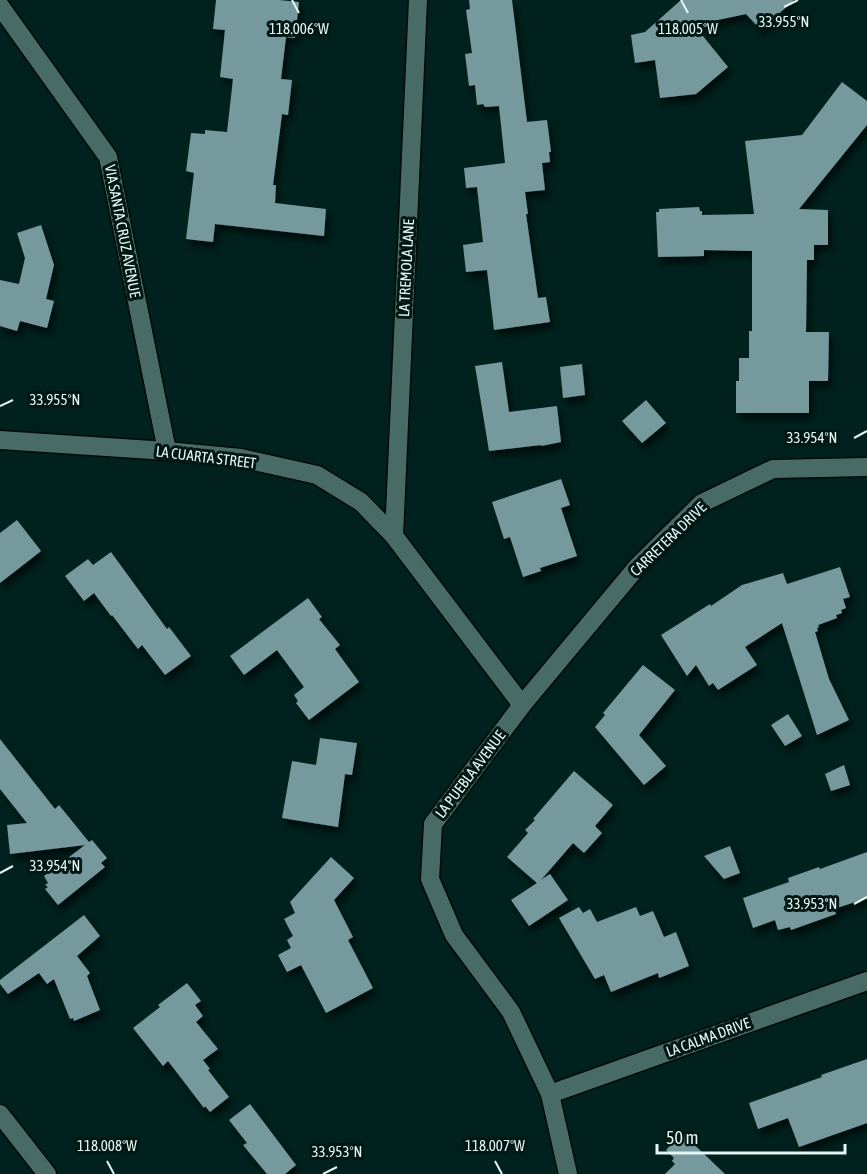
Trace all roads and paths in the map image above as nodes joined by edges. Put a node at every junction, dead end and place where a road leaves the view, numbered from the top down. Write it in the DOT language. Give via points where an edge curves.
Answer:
graph roads {
  1 [pos="418,0"];
  2 [pos="0,6"];
  3 [pos="0,440"];
  4 [pos="167,451"];
  5 [pos="867,464"];
  6 [pos="394,537"];
  7 [pos="522,705"];
  8 [pos="867,981"];
  9 [pos="550,1094"];
  10 [pos="0,1114"];
  11 [pos="47,1174"];
  12 [pos="568,1174"];
  1 -- 6 [label="street, LA TREMOLA LANE"];
  2 -- 4 [label="street, VIA SANTA CRUZ AVENUE" via="108,157"];
  3 -- 4 [label="street, LA CUARTA STREET"];
  4 -- 6 [label="street, LA CUARTA STREET" via="241,458 317,475 361,502"];
  5 -- 7 [label="street, CARRETERA DRIVE" via="773,469 702,504 637,567"];
  6 -- 7 [label="street, LA CUARTA STREET"];
  7 -- 9 [label="street, LA PUEBLA AVENUE" via="434,824 430,879 454,935 511,1012"];
  8 -- 9 [label="street, LA CALMA DRIVE"];
  9 -- 12 [label="street, LA PUEBLA AVENUE"];
  10 -- 11 [label="street"];
}
